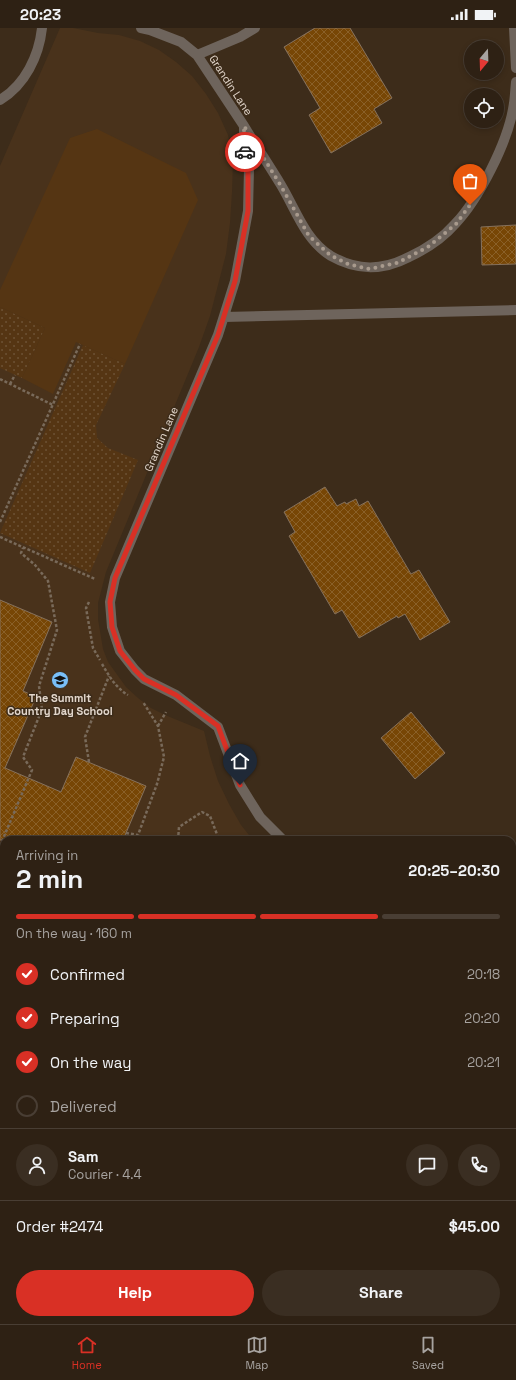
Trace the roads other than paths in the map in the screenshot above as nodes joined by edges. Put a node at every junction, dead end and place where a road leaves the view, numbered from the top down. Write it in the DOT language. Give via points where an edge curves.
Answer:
graph roads {
  1 [pos="42,28"];
  2 [pos="141,28"];
  3 [pos="255,28"];
  4 [pos="514,28"];
  5 [pos="198,55"];
  6 [pos="516,68"];
  7 [pos="516,82"];
  8 [pos="0,100"];
  9 [pos="244,126"];
  10 [pos="516,310"];
  11 [pos="224,317"];
  12 [pos="278,836"];
  1 -- 8 [label="street" via="32,64 16,88"];
  2 -- 5 [label="street, Grandin Lane" via="181,42"];
  3 -- 5 [label="street" via="240,38"];
  4 -- 6 [label="street"];
  5 -- 9 [label="street, Grandin Lane"];
  7 -- 9 [label="street" via="513,109 502,148 477,195 456,224 428,247 397,263 369,269 348,264 330,255 309,236"];
  9 -- 11 [label="street, Grandin Lane" via="248,211 235,281"];
  10 -- 11 [label="street"];
  11 -- 12 [label="street, Grandin Lane" via="115,578 110,602 112,627 120,651 144,679 176,695 218,726 240,785 260,817"];
}
